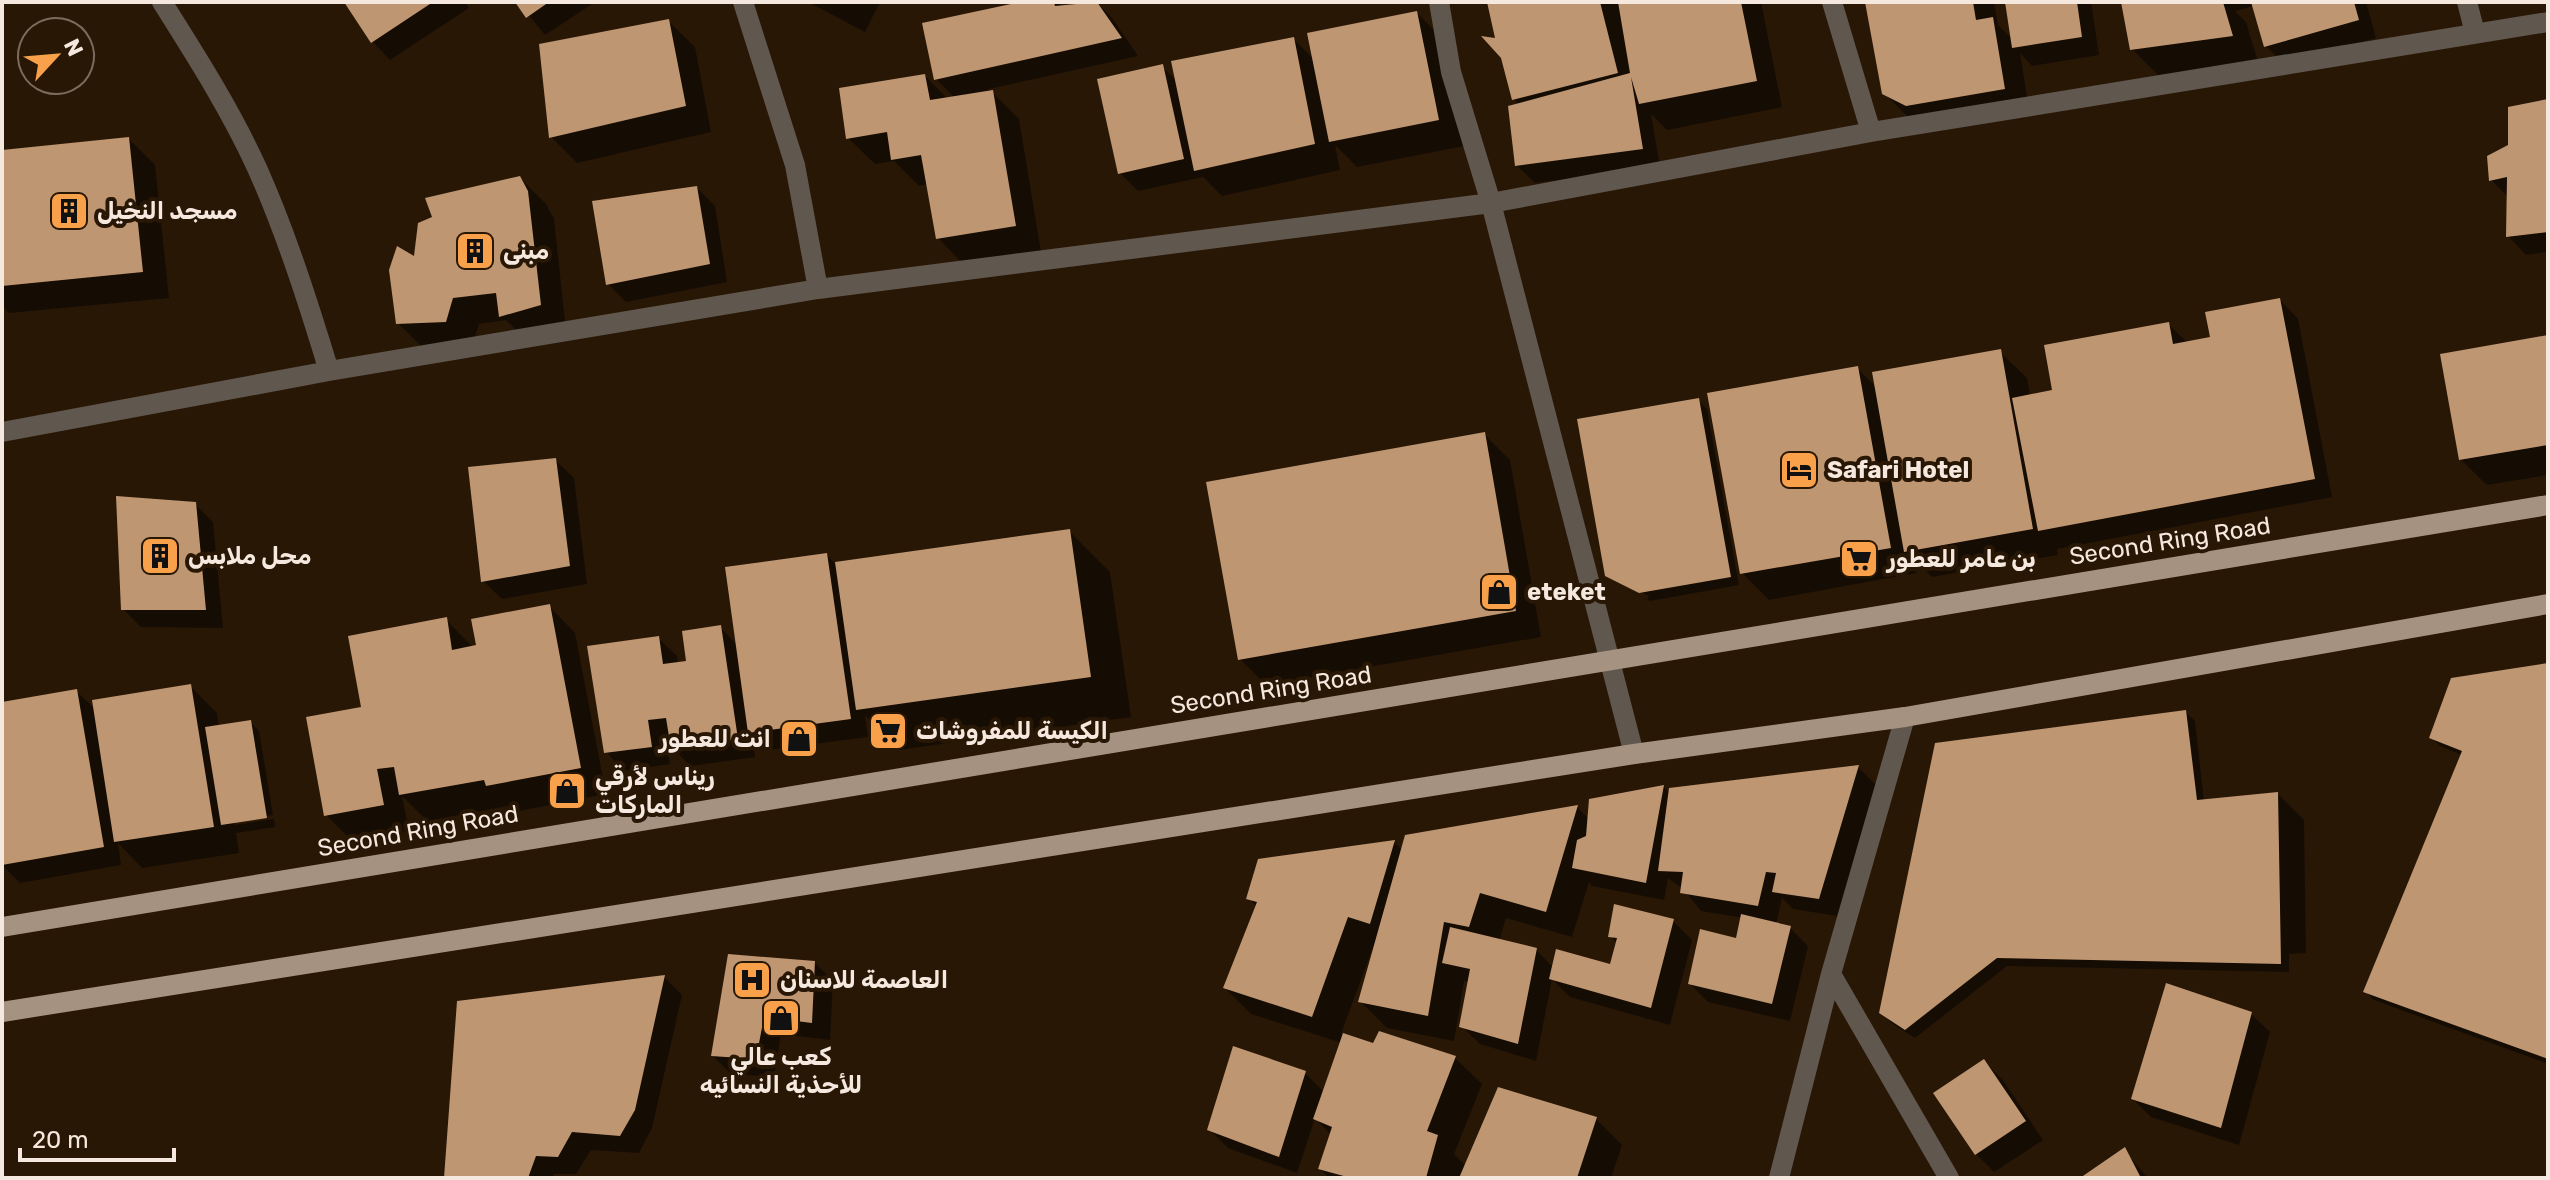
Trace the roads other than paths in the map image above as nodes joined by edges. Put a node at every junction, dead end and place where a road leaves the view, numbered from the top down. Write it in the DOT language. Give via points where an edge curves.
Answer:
graph roads {
  1 [pos="162,2"];
  2 [pos="743,2"];
  3 [pos="1439,2"];
  4 [pos="1832,2"];
  5 [pos="2467,2"];
  6 [pos="2548,22"];
  7 [pos="2475,33"];
  8 [pos="1871,132"];
  9 [pos="1491,203"];
  10 [pos="818,289"];
  11 [pos="329,371"];
  12 [pos="2,432"];
  13 [pos="2548,505"];
  14 [pos="2548,604"];
  15 [pos="1610,660"];
  16 [pos="1905,717"];
  17 [pos="1634,754"];
  18 [pos="2,927"];
  19 [pos="1831,974"];
  20 [pos="2,1012"];
  21 [pos="1779,1178"];
  22 [pos="1949,1178"];
  1 -- 11 [label="street" via="211,79 256,167 295,262"];
  2 -- 10 [label="street" via="795,165"];
  3 -- 9 [label="street" via="1451,72"];
  4 -- 8 [label="street"];
  5 -- 7 [label="street"];
  6 -- 7 [label="street"];
  7 -- 8 [label="street"];
  8 -- 9 [label="street"];
  9 -- 10 [label="street"];
  9 -- 15 [label="street"];
  10 -- 11 [label="street"];
  11 -- 12 [label="street"];
  13 -- 15 [label="main road, Second Ring Road"];
  14 -- 16 [label="main road"];
  15 -- 17 [label="street"];
  15 -- 18 [label="main road, Second Ring Road"];
  16 -- 17 [label="main road"];
  16 -- 19 [label="street"];
  17 -- 20 [label="main road"];
  19 -- 21 [label="street"];
  19 -- 22 [label="street"];
}
